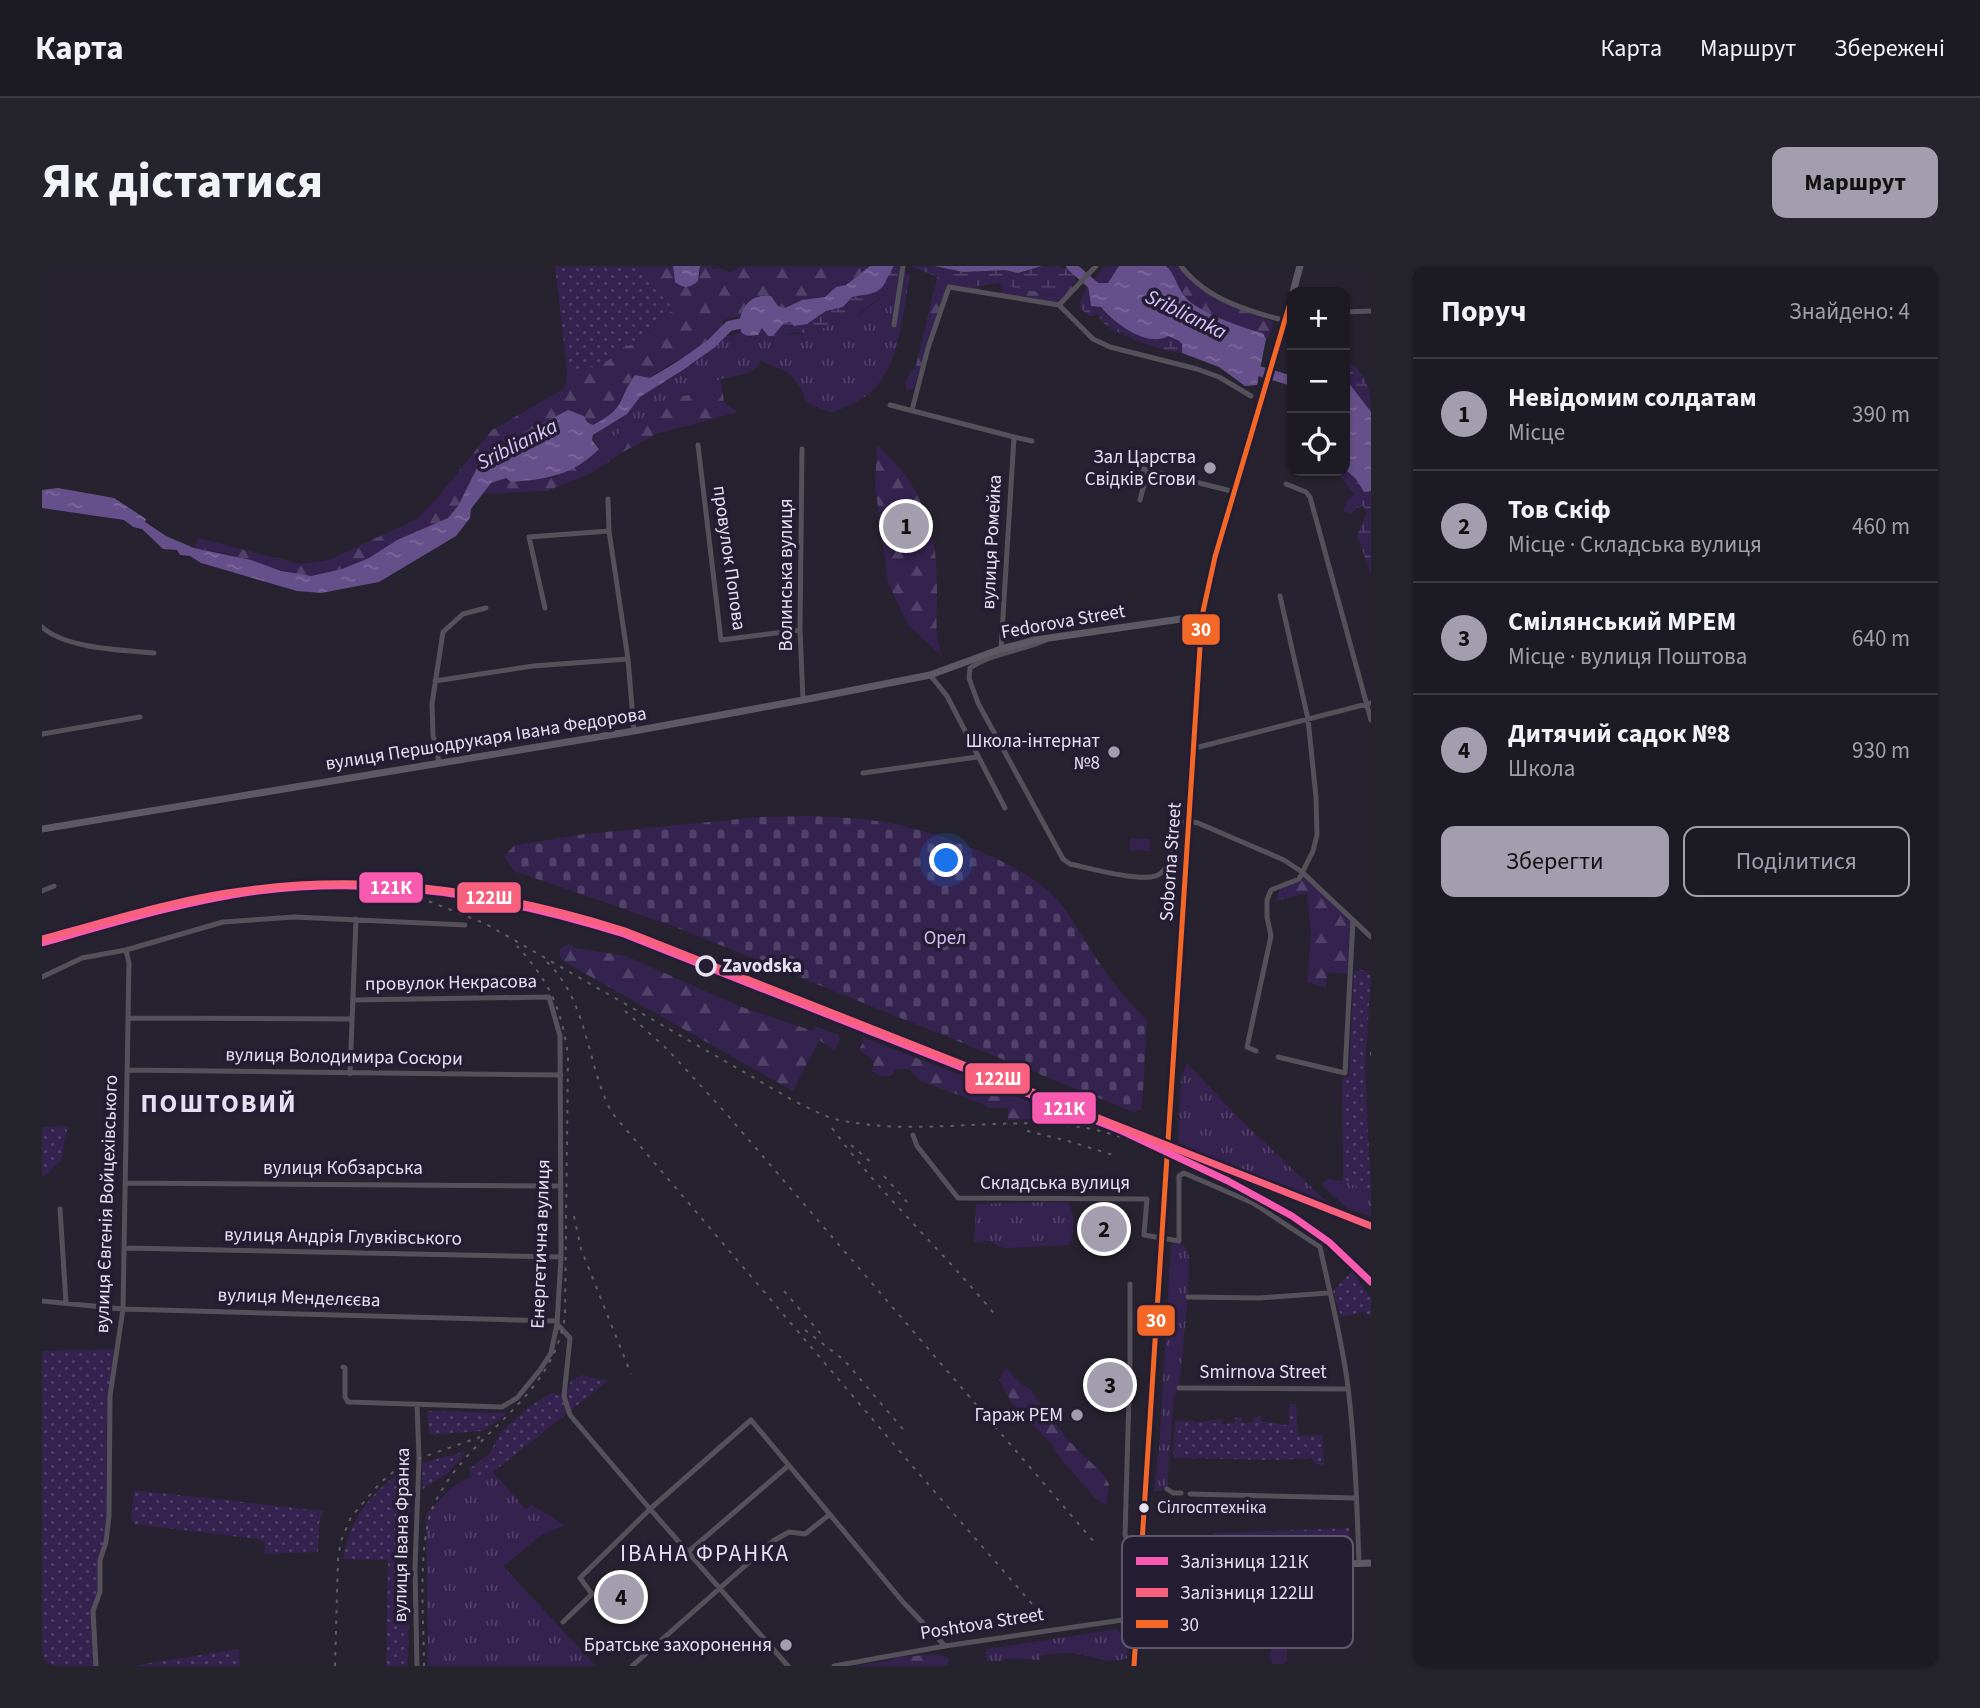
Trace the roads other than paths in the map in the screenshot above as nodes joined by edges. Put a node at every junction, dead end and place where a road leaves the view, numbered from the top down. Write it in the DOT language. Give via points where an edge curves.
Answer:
graph roads {
  1 [pos="903,266"];
  2 [pos="1096,266"];
  3 [pos="1181,266"];
  4 [pos="1300,266"];
  5 [pos="1295,287"];
  6 [pos="1059,305"];
  7 [pos="1371,311"];
  8 [pos="1350,312"];
  9 [pos="1286,321"];
  10 [pos="894,325"];
  11 [pos="1251,396"];
  12 [pos="890,405"];
  13 [pos="912,410"];
  14 [pos="1014,437"];
  15 [pos="1032,441"];
  16 [pos="698,445"];
  17 [pos="802,449"];
  18 [pos="1136,467"];
  19 [pos="1148,470"];
  20 [pos="1286,484"];
  21 [pos="1235,492"];
  22 [pos="608,499"];
  23 [pos="1140,500"];
  24 [pos="609,531"];
  25 [pos="1280,596"];
  26 [pos="486,608"];
  27 [pos="545,608"];
  28 [pos="1202,616"];
  29 [pos="42,627"];
  30 [pos="800,630"];
  31 [pos="1052,638"];
  32 [pos="1001,649"];
  33 [pos="154,653"];
  34 [pos="628,659"];
  35 [pos="932,675"];
  36 [pos="435,681"];
  37 [pos="803,700"];
  38 [pos="1370,703"];
  39 [pos="140,718"];
  40 [pos="1308,719"];
  41 [pos="1371,720"];
  42 [pos="634,731"];
  43 [pos="42,734"];
  44 [pos="1195,748"];
  45 [pos="977,757"];
  46 [pos="439,762"];
  47 [pos="863,773"];
  48 [pos="1005,808"];
  49 [pos="1189,821"];
  50 [pos="42,829"];
  51 [pos="1311,856"];
  52 [pos="1284,860"];
  53 [pos="1302,872"];
  54 [pos="54,886"];
  55 [pos="42,891"];
  56 [pos="356,919"];
  57 [pos="1353,920"];
  58 [pos="465,925"];
  59 [pos="1371,937"];
  60 [pos="126,950"];
  61 [pos="42,977"];
  62 [pos="550,998"];
  63 [pos="353,1000"];
  64 [pos="128,1018"];
  65 [pos="352,1018"];
  66 [pos="1256,1051"];
  67 [pos="1278,1057"];
  68 [pos="127,1070"];
  69 [pos="350,1074"];
  70 [pos="561,1074"];
  71 [pos="913,1135"];
  72 [pos="126,1183"];
  73 [pos="561,1186"];
  74 [pos="60,1209"];
  75 [pos="125,1248"];
  76 [pos="561,1257"];
  77 [pos="1130,1284"];
  78 [pos="1328,1293"];
  79 [pos="1188,1297"];
  80 [pos="42,1301"];
  81 [pos="66,1303"];
  82 [pos="123,1309"];
  83 [pos="556,1323"];
  84 [pos="343,1367"];
  85 [pos="1179,1388"];
  86 [pos="1348,1388"];
  87 [pos="417,1405"];
  88 [pos="788,1466"];
  89 [pos="1167,1489"];
  90 [pos="1181,1493"];
  91 [pos="1190,1494"];
  92 [pos="1356,1498"];
  93 [pos="650,1508"];
  94 [pos="830,1515"];
  95 [pos="1125,1536"];
  96 [pos="1142,1536"];
  97 [pos="688,1552"];
  98 [pos="1353,1563"];
  99 [pos="1359,1563"];
  100 [pos="1371,1563"];
  101 [pos="720,1589"];
  102 [pos="1122,1620"];
  103 [pos="563,1622"];
  104 [pos="945,1646"];
  105 [pos="1135,1648"];
  106 [pos="96,1666"];
  107 [pos="417,1666"];
  108 [pos="632,1666"];
  109 [pos="788,1666"];
  110 [pos="834,1666"];
  111 [pos="1134,1666"];
  1 -- 10 [label="street"];
  2 -- 6 [label="street"];
  3 -- 9 [label="street" via="1225,301"];
  4 -- 5 [label="main road, Soborna Street"];
  6 -- 11 [label="street" via="1093,339 1197,369"];
  6 -- 13 [label="street" via="949,287"];
  7 -- 8 [label="street"];
  9 -- 21 [label="main road, Soborna Street"];
  12 -- 13 [label="street"];
  13 -- 14 [label="street"];
  14 -- 15 [label="street"];
  14 -- 32 [label="street, вулиця Ромейка"];
  16 -- 30 [label="street, провулок Попова" via="721,640"];
  17 -- 30 [label="street, Волинська вулиця"];
  18 -- 19 [label="street"];
  19 -- 21 [label="street"];
  19 -- 23 [label="street"];
  20 -- 38 [label="street" via="1310,497"];
  21 -- 28 [label="main road, Soborna Street"];
  22 -- 24 [label="street"];
  24 -- 27 [label="street" via="529,537"];
  24 -- 34 [label="street"];
  25 -- 40 [label="street"];
  26 -- 36 [label="street" via="463,614 443,632"];
  28 -- 31 [label="main road, Fedorova Street"];
  28 -- 44 [label="main road, Soborna Street"];
  29 -- 33 [label="street" via="82,644"];
  30 -- 37 [label="street, Волинська вулиця"];
  31 -- 32 [label="main road, Fedorova Street"];
  31 -- 49 [label="street" via="978,662 970,668 969,678 978,703 1063,859 1125,876 1153,877 1163,871 1170,857 1172,831"];
  32 -- 35 [label="main road, Fedorova Street"];
  34 -- 36 [label="street" via="533,666"];
  34 -- 42 [label="street"];
  35 -- 37 [label="main road, вулиця Першодрукаря Івана Федорова"];
  35 -- 45 [label="street"];
  36 -- 46 [label="street" via="433,735"];
  37 -- 42 [label="main road, вулиця Першодрукаря Івана Федорова"];
  38 -- 40 [label="street"];
  38 -- 41 [label="street"];
  39 -- 43 [label="street"];
  40 -- 44 [label="street"];
  40 -- 51 [label="street" via="1317,817"];
  42 -- 46 [label="main road, вулиця Першодрукаря Івана Федорова"];
  44 -- 49 [label="main road, Soborna Street"];
  45 -- 47 [label="street"];
  45 -- 48 [label="street"];
  46 -- 50 [label="main road, вулиця Першодрукаря Івана Федорова"];
  49 -- 52 [label="street"];
  49 -- 96 [label="main road, Soborna Street"];
  51 -- 52 [label="street" via="1300,862"];
  51 -- 53 [label="street"];
  52 -- 53 [label="street"];
  53 -- 57 [label="street"];
  53 -- 66 [label="street" via="1297,881 1271,890 1267,900 1271,936 1247,1047"];
  54 -- 55 [label="street"];
  56 -- 58 [label="street"];
  56 -- 60 [label="street" via="223,922"];
  56 -- 63 [label="street"];
  57 -- 59 [label="street"];
  57 -- 67 [label="street" via="1345,1073"];
  60 -- 61 [label="street" via="82,958"];
  60 -- 64 [label="street, вулиця Євгенія Войцехівського" via="130,963"];
  62 -- 63 [label="street, провулок Некрасова"];
  62 -- 70 [label="street, Енергетична вулиця" via="560,1036"];
  63 -- 65 [label="street"];
  64 -- 65 [label="street"];
  64 -- 68 [label="street, вулиця Євгенія Войцехівського"];
  65 -- 69 [label="street"];
  68 -- 69 [label="street, вулиця Володимира Сосюри"];
  68 -- 72 [label="street, вулиця Євгенія Войцехівського"];
  69 -- 70 [label="street, вулиця Володимира Сосюри"];
  70 -- 73 [label="street, Енергетична вулиця"];
  71 -- 78 [label="street, Складська вулиця" via="958,1198 1147,1199 1144,1236 1179,1241 1179,1176 1184,1173 1253,1203 1320,1247"];
  72 -- 73 [label="street, вулиця Кобзарська"];
  72 -- 75 [label="street, вулиця Євгенія Войцехівського"];
  73 -- 76 [label="street, Енергетична вулиця"];
  74 -- 81 [label="street"];
  75 -- 76 [label="street, вулиця Андрія Глувківського"];
  75 -- 82 [label="street, вулиця Євгенія Войцехівського"];
  76 -- 83 [label="street, Енергетична вулиця"];
  77 -- 95 [label="street"];
  78 -- 79 [label="street"];
  78 -- 86 [label="street" via="1335,1309"];
  80 -- 81 [label="street, вулиця Менделєєва"];
  81 -- 82 [label="street, вулиця Менделєєва"];
  82 -- 83 [label="street, вулиця Менделєєва"];
  82 -- 106 [label="street, вулиця Євгенія Войцехівського" via="110,1396 106,1542 93,1611"];
  83 -- 87 [label="street, Енергетична вулиця" via="551,1353 527,1388 508,1404 487,1408"];
  83 -- 93 [label="street" via="570,1338 564,1396 570,1415"];
  84 -- 87 [label="street, Енергетична вулиця" via="348,1402"];
  85 -- 86 [label="street, Smirnova Street"];
  86 -- 92 [label="street"];
  87 -- 107 [label="street, вулиця Івана Франка"];
  88 -- 93 [label="street" via="751,1420"];
  88 -- 94 [label="street"];
  88 -- 97 [label="street"];
  89 -- 90 [label="street"];
  91 -- 92 [label="street"];
  92 -- 99 [label="street"];
  93 -- 97 [label="street"];
  93 -- 103 [label="street" via="580,1578 592,1594"];
  94 -- 101 [label="street" via="805,1534 789,1532 773,1541"];
  94 -- 104 [label="street"];
  97 -- 101 [label="street"];
  98 -- 99 [label="main road"];
  99 -- 100 [label="main road"];
  101 -- 108 [label="street"];
  101 -- 109 [label="street"];
  102 -- 104 [label="street, Poshtova Street"];
  104 -- 110 [label="street, Poshtova Street"];
  105 -- 111 [label="main road, Soborna Street"];
}
